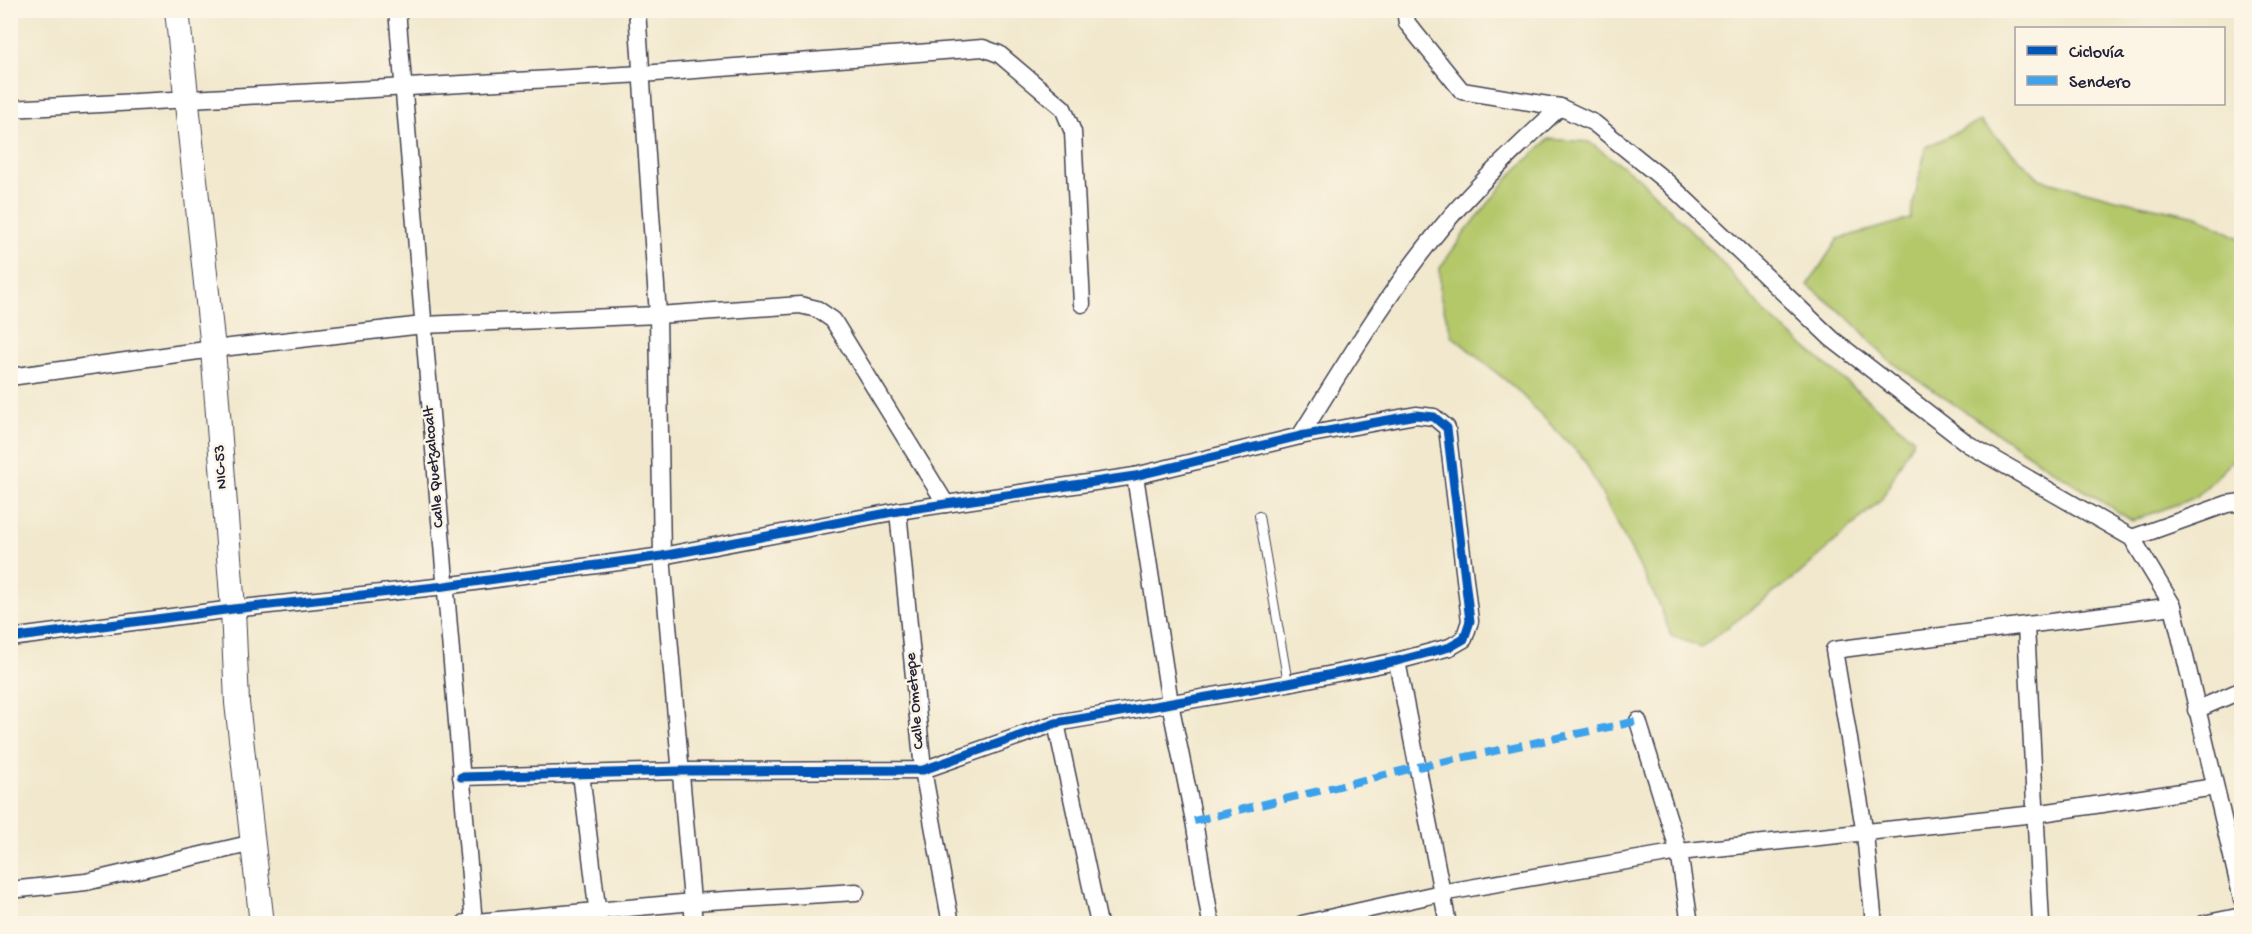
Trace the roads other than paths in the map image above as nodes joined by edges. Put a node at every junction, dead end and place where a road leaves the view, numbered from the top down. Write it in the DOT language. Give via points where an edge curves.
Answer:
graph roads {
  1 [pos="177,10"];
  2 [pos="397,10"];
  3 [pos="637,10"];
  4 [pos="1405,10"];
  5 [pos="642,74"];
  6 [pos="403,86"];
  7 [pos="188,98"];
  8 [pos="1560,107"];
  9 [pos="10,109"];
  10 [pos="1082,304"];
  11 [pos="658,315"];
  12 [pos="423,325"];
  13 [pos="213,349"];
  14 [pos="10,377"];
  15 [pos="1300,436"];
  16 [pos="1135,476"];
  17 [pos="2241,502"];
  18 [pos="946,504"];
  19 [pos="898,512"];
  20 [pos="1259,516"];
  21 [pos="2132,538"];
  22 [pos="662,556"];
  23 [pos="445,586"];
  24 [pos="2173,606"];
  25 [pos="233,609"];
  26 [pos="2026,626"];
  27 [pos="10,638"];
  28 [pos="1397,661"];
  29 [pos="1287,683"];
  30 [pos="2241,690"];
  31 [pos="1170,703"];
  32 [pos="2196,710"];
  33 [pos="1638,721"];
  34 [pos="1056,723"];
  35 [pos="923,770"];
  36 [pos="681,771"];
  37 [pos="581,773"];
  38 [pos="461,777"];
  39 [pos="2215,786"];
  40 [pos="2035,814"];
  41 [pos="1865,834"];
  42 [pos="253,843"];
  43 [pos="1679,852"];
  44 [pos="10,890"];
  45 [pos="856,892"];
  46 [pos="1441,893"];
  47 [pos="2241,899"];
  48 [pos="693,902"];
  49 [pos="2241,916"];
  50 [pos="598,917"];
  51 [pos="474,923"];
  52 [pos="262,924"];
  53 [pos="463,924"];
  54 [pos="694,924"];
  55 [pos="951,924"];
  56 [pos="1099,924"];
  57 [pos="1213,924"];
  58 [pos="1302,924"];
  59 [pos="1448,924"];
  60 [pos="1690,924"];
  61 [pos="1874,924"];
  62 [pos="2042,924"];
  63 [pos="2203,924"];
  1 -- 7 [label="main road, NIC-53 / NIC-53"];
  2 -- 6 [label="street, Calle Quetzalcoalt"];
  3 -- 5 [label="street"];
  4 -- 8 [label="street" via="1407,22 1462,91"];
  5 -- 6 [label="street"];
  5 -- 10 [label="street" via="983,48 999,54 1063,108 1073,132"];
  5 -- 11 [label="street"];
  6 -- 7 [label="street"];
  6 -- 12 [label="street, Calle Quetzalcoalt"];
  7 -- 9 [label="street"];
  7 -- 13 [label="main road, NIC-53 / NIC-53"];
  8 -- 15 [label="street" via="1502,161 1441,228 1376,317"];
  8 -- 21 [label="street" via="1594,123 1668,183 1832,339 1968,444"];
  11 -- 12 [label="street"];
  11 -- 18 [label="street" via="800,305 825,314 833,320"];
  11 -- 22 [label="street"];
  12 -- 13 [label="street"];
  12 -- 23 [label="street, Calle Quetzalcoalt"];
  13 -- 14 [label="street"];
  13 -- 25 [label="main road, NIC-53 / NIC-53"];
  15 -- 16 [label="street"];
  15 -- 28 [label="street" via="1416,415 1434,417 1447,428 1470,621 1464,639 1450,647"];
  16 -- 18 [label="street"];
  16 -- 31 [label="street"];
  17 -- 21 [label="street"];
  18 -- 19 [label="street"];
  19 -- 22 [label="street"];
  19 -- 35 [label="street, Calle Ometepe"];
  20 -- 29 [label="lane"];
  21 -- 24 [label="street"];
  22 -- 23 [label="street"];
  22 -- 36 [label="street"];
  23 -- 25 [label="street"];
  23 -- 38 [label="street, Calle Quetzalcoalt"];
  24 -- 26 [label="street"];
  24 -- 32 [label="street"];
  25 -- 27 [label="street"];
  25 -- 42 [label="main road, NIC-53 / NIC-53" via="237,703"];
  26 -- 40 [label="street"];
  26 -- 41 [label="street" via="1834,650"];
  28 -- 29 [label="street"];
  28 -- 46 [label="street"];
  29 -- 31 [label="street"];
  30 -- 32 [label="street"];
  31 -- 34 [label="street"];
  31 -- 57 [label="street"];
  32 -- 39 [label="street"];
  33 -- 43 [label="street"];
  34 -- 35 [label="street"];
  34 -- 56 [label="street"];
  35 -- 36 [label="street"];
  35 -- 55 [label="street, Calle Ometepe"];
  36 -- 37 [label="street"];
  36 -- 48 [label="street"];
  37 -- 38 [label="street"];
  37 -- 50 [label="street"];
  38 -- 51 [label="street, Calle Quetzalcoalt"];
  39 -- 40 [label="street"];
  39 -- 47 [label="street"];
  40 -- 41 [label="street"];
  40 -- 62 [label="street"];
  41 -- 43 [label="street"];
  41 -- 61 [label="street"];
  42 -- 44 [label="street" via="86,882"];
  42 -- 52 [label="main road, NIC-53 / NIC-53"];
  43 -- 46 [label="street"];
  43 -- 60 [label="street"];
  45 -- 48 [label="street"];
  46 -- 58 [label="street"];
  46 -- 59 [label="street"];
  48 -- 50 [label="street"];
  48 -- 54 [label="street"];
  49 -- 63 [label="street"];
  50 -- 51 [label="street"];
  51 -- 53 [label="street"];
}
